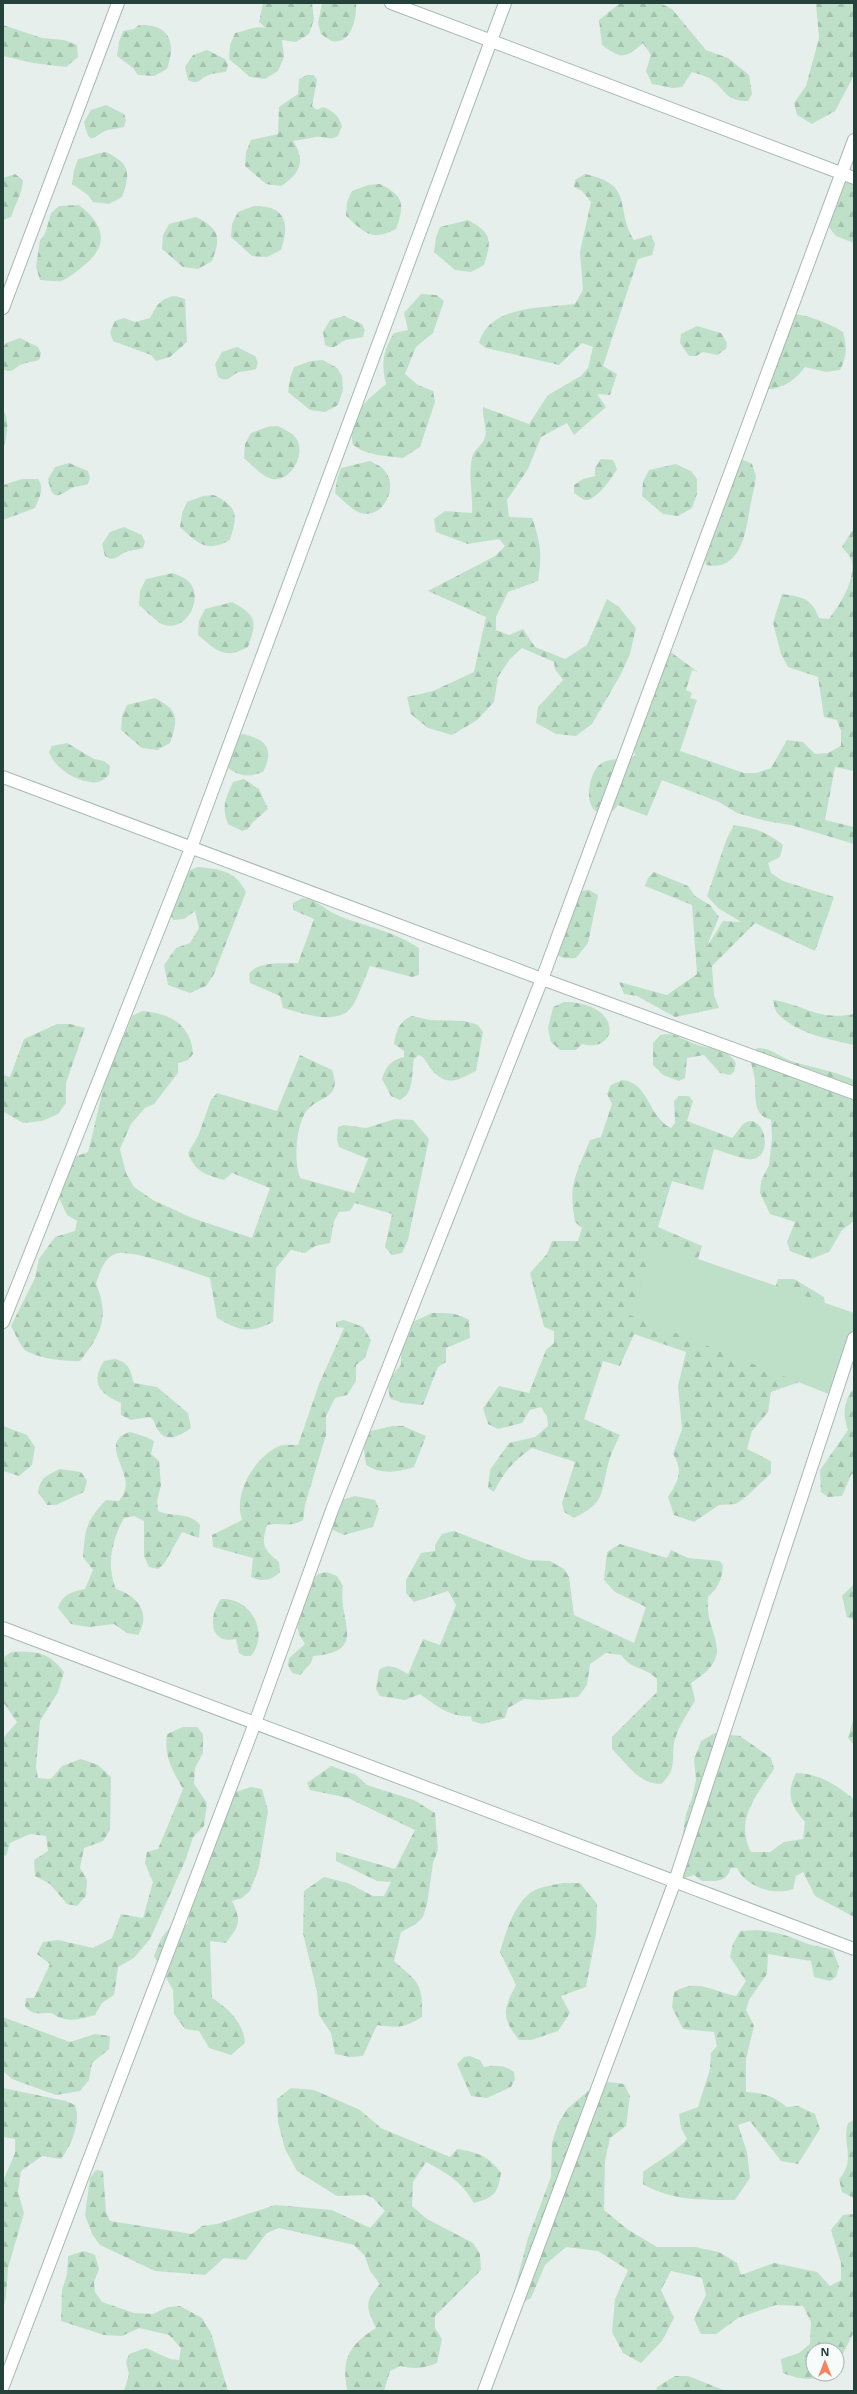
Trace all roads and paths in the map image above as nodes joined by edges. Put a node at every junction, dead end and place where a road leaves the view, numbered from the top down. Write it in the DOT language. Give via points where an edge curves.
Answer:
graph roads {
  1 [pos="118,3"];
  2 [pos="391,3"];
  3 [pos="505,3"];
  4 [pos="491,40"];
  5 [pos="854,140"];
  6 [pos="842,174"];
  7 [pos="854,178"];
  8 [pos="3,308"];
  9 [pos="3,777"];
  10 [pos="190,848"];
  11 [pos="542,980"];
  12 [pos="854,1092"];
  13 [pos="3,1322"];
  14 [pos="854,1338"];
  15 [pos="3,1628"];
  16 [pos="255,1723"];
  17 [pos="675,1882"];
  18 [pos="854,1949"];
  19 [pos="3,2386"];
  20 [pos="484,2391"];
  1 -- 8 [label="street"];
  2 -- 4 [label="street"];
  3 -- 4 [label="street"];
  4 -- 6 [label="street"];
  4 -- 10 [label="street"];
  5 -- 6 [label="street"];
  6 -- 7 [label="street"];
  6 -- 11 [label="street"];
  9 -- 10 [label="street"];
  10 -- 11 [label="street"];
  10 -- 13 [label="street"];
  11 -- 12 [label="street"];
  11 -- 16 [label="street" via="332,1510"];
  14 -- 17 [label="street"];
  15 -- 16 [label="street"];
  16 -- 17 [label="street"];
  16 -- 19 [label="street"];
  17 -- 18 [label="street"];
  17 -- 20 [label="street"];
}
